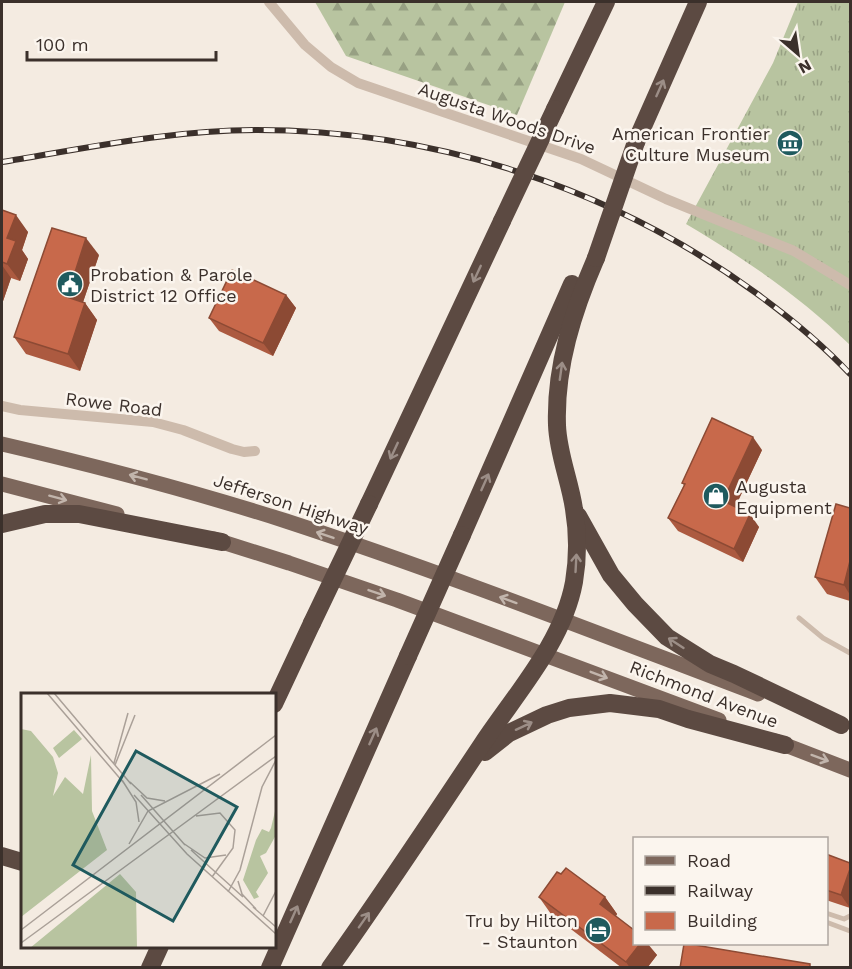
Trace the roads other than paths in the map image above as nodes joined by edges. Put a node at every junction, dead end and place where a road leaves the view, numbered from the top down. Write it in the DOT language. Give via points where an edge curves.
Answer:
graph roads {
  1 [pos="269,2"];
  2 [pos="606,2"];
  3 [pos="698,2"];
  4 [pos="591,256"];
  5 [pos="850,285"];
  6 [pos="2,406"];
  7 [pos="2,444"];
  8 [pos="255,451"];
  9 [pos="2,484"];
  10 [pos="574,507"];
  11 [pos="2,524"];
  12 [pos="222,542"];
  13 [pos="799,618"];
  14 [pos="563,620"];
  15 [pos="850,653"];
  16 [pos="544,654"];
  17 [pos="296,658"];
  18 [pos="273,693"];
  19 [pos="276,700"];
  20 [pos="846,727"];
  21 [pos="785,745"];
  22 [pos="850,770"];
  23 [pos="463,775"];
  24 [pos="2,856"];
  25 [pos="21,861"];
  26 [pos="828,914"];
  27 [pos="850,916"];
  28 [pos="828,923"];
  29 [pos="850,931"];
  30 [pos="159,948"];
  31 [pos="150,968"];
  32 [pos="270,968"];
  33 [pos="330,968"];
  1 -- 5 [label="street, Augusta Woods Drive" via="305,45 358,83 581,159 666,199 794,251"];
  2 -- 17 [label="highway, one-way, bridge"];
  4 -- 3 [label="highway, one-way, bridge"];
  10 -- 4 [label="highway, one-way" via="557,426 558,396 567,337"];
  32 -- 4 [label="highway, one-way, bridge"];
  6 -- 8 [label="street, Rowe Road" via="153,422 232,449"];
  14 -- 7 [label="main road, Jefferson Highway, one-way" via="286,521 155,482"];
  9 -- 12 [label="main road, one-way"];
  14 -- 10 [label="highway, one-way" via="576,565"];
  20 -- 10 [label="highway, one-way" via="710,664 668,637 611,575"];
  11 -- 12 [label="highway" via="45,514 79,514"];
  12 -- 16 [label="main road, one-way"];
  13 -- 15 [label="lane" via="827,641"];
  14 -- 16 [label="highway"];
  14 -- 20 [label="main road, Richmond Avenue"];
  16 -- 21 [label="main road, Richmond Avenue, one-way"];
  16 -- 23 [label="highway"];
  17 -- 18 [label="highway"];
  17 -- 19 [label="highway"];
  21 -- 22 [label="main road, Richmond Avenue, one-way"];
  23 -- 21 [label="highway, one-way" via="508,733 547,715 588,705 627,704 659,709"];
  33 -- 23 [label="highway, one-way"];
  24 -- 25 [label="highway"];
  26 -- 27 [label="lane" via="844,919"];
  28 -- 29 [label="lane"];
  30 -- 31 [label="highway"];
}
